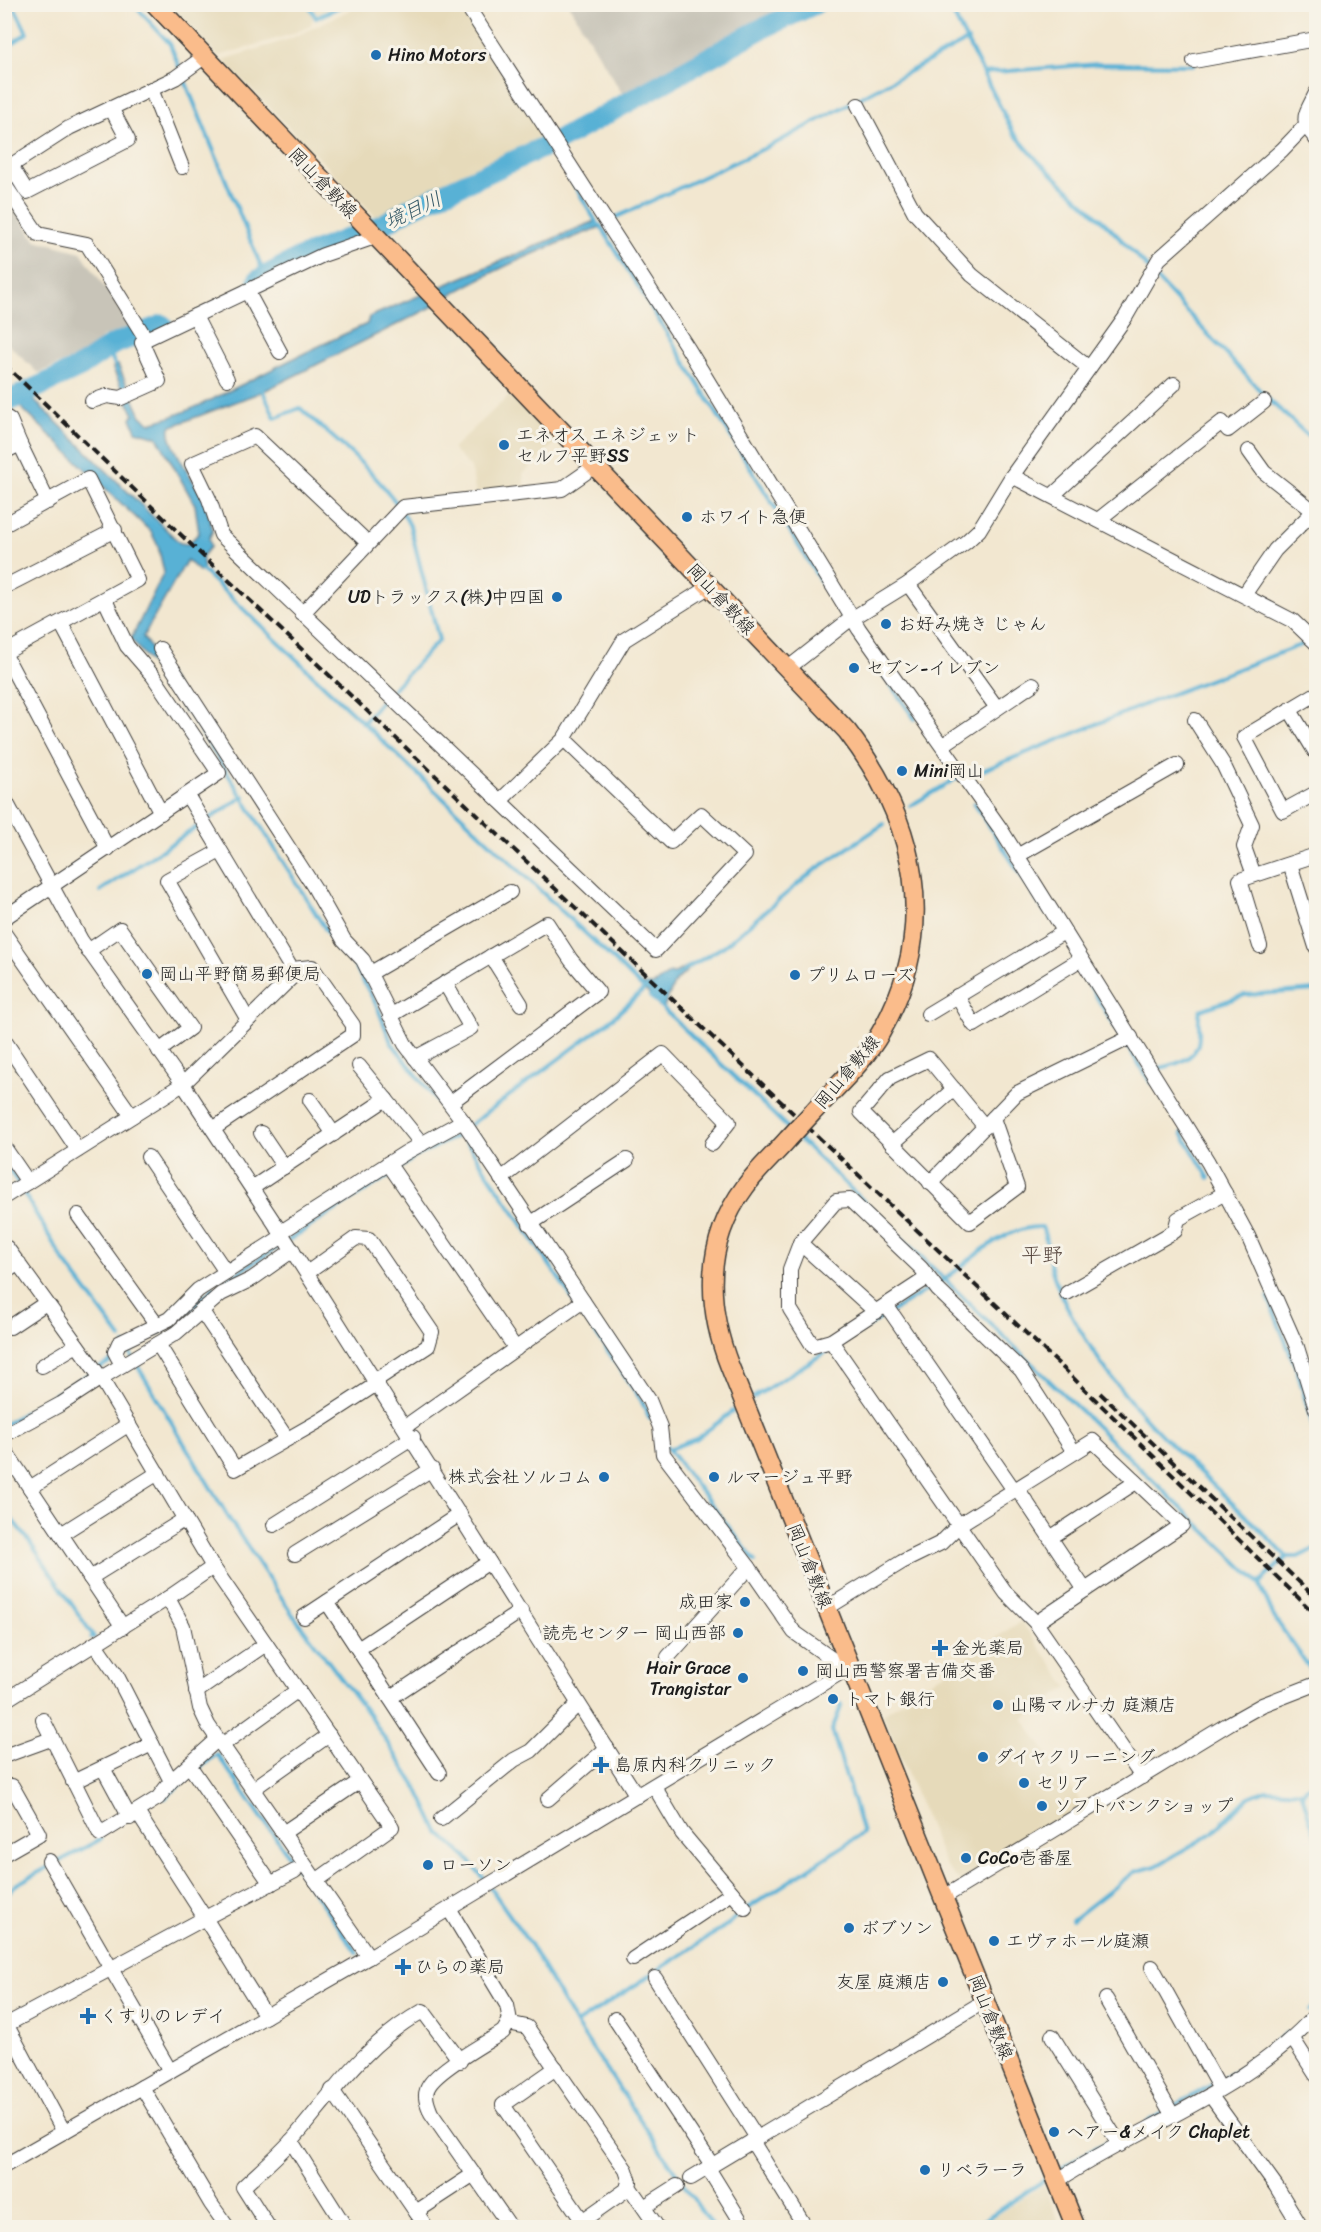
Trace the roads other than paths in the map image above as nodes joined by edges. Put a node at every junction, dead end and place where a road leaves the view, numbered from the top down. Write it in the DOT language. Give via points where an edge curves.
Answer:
graph roads {
  1 [pos="155,4"];
  2 [pos="466,4"];
  3 [pos="1317,39"];
  4 [pos="204,57"];
  5 [pos="1194,60"];
  6 [pos="151,89"];
  7 [pos="1317,93"];
  8 [pos="858,105"];
  9 [pos="111,108"];
  10 [pos="1305,126"];
  11 [pos="1317,139"];
  12 [pos="182,167"];
  13 [pos="8,168"];
  14 [pos="4,184"];
  15 [pos="375,237"];
  16 [pos="247,291"];
  17 [pos="195,316"];
  18 [pos="143,333"];
  19 [pos="280,352"];
  20 [pos="1089,368"];
  21 [pos="227,379"];
  22 [pos="1174,384"];
  23 [pos="92,401"];
  24 [pos="1264,402"];
  25 [pos="4,416"];
  26 [pos="20,444"];
  27 [pos="4,452"];
  28 [pos="1249,452"];
  29 [pos="595,466"];
  30 [pos="1012,476"];
  31 [pos="1052,496"];
  32 [pos="48,502"];
  33 [pos="1315,512"];
  34 [pos="1098,520"];
  35 [pos="4,525"];
  36 [pos="115,530"];
  37 [pos="368,542"];
  38 [pos="908,584"];
  39 [pos="710,586"];
  40 [pos="4,587"];
  41 [pos="1244,595"];
  42 [pos="105,600"];
  43 [pos="302,614"];
  44 [pos="848,621"];
  45 [pos="61,623"];
  46 [pos="1315,641"];
  47 [pos="160,649"];
  48 [pos="4,653"];
  49 [pos="787,669"];
  50 [pos="1033,684"];
  51 [pos="1317,694"];
  52 [pos="997,708"];
  53 [pos="1290,710"];
  54 [pos="1195,720"];
  55 [pos="564,739"];
  56 [pos="943,745"];
  57 [pos="1317,753"];
  58 [pos="1177,765"];
  59 [pos="1317,793"];
  60 [pos="187,795"];
  61 [pos="4,798"];
  62 [pos="500,801"];
  63 [pos="161,813"];
  64 [pos="108,849"];
  65 [pos="220,851"];
  66 [pos="1317,855"];
  67 [pos="1017,856"];
  68 [pos="1290,864"];
  69 [pos="1254,875"];
  70 [pos="51,888"];
  71 [pos="510,891"];
  72 [pos="4,918"];
  73 [pos="4,933"];
  74 [pos="1060,935"];
  75 [pos="1260,946"];
  76 [pos="1317,947"];
  77 [pos="88,951"];
  78 [pos="491,956"];
  79 [pos="1077,962"];
  80 [pos="291,969"];
  81 [pos="369,974"];
  82 [pos="445,983"];
  83 [pos="957,996"];
  84 [pos="521,1005"];
  85 [pos="928,1014"];
  86 [pos="390,1016"];
  87 [pos="248,1020"];
  88 [pos="4,1040"];
  89 [pos="1126,1040"];
  90 [pos="159,1051"];
  91 [pos="415,1058"];
  92 [pos="359,1066"];
  93 [pos="183,1084"];
  94 [pos="954,1089"];
  95 [pos="386,1099"];
  96 [pos="310,1100"];
  97 [pos="450,1103"];
  98 [pos="132,1116"];
  99 [pos="989,1122"];
  100 [pos="462,1126"];
  101 [pos="213,1129"];
  102 [pos="261,1132"];
  103 [pos="334,1134"];
  104 [pos="422,1144"];
  105 [pos="712,1144"];
  106 [pos="892,1144"];
  107 [pos="4,1147"];
  108 [pos="78,1150"];
  109 [pos="148,1157"];
  110 [pos="627,1160"];
  111 [pos="284,1167"];
  112 [pos="393,1170"];
  113 [pos="501,1179"];
  114 [pos="930,1183"];
  115 [pos="15,1188"];
  116 [pos="252,1188"];
  117 [pos="1221,1195"];
  118 [pos="78,1215"];
  119 [pos="530,1224"];
  120 [pos="286,1240"];
  121 [pos="800,1243"];
  122 [pos="7,1248"];
  123 [pos="18,1263"];
  124 [pos="226,1272"];
  125 [pos="4,1273"];
  126 [pos="307,1273"];
  127 [pos="932,1283"];
  128 [pos="1066,1293"];
  129 [pos="46,1303"];
  130 [pos="579,1304"];
  131 [pos="201,1310"];
  132 [pos="886,1311"];
  133 [pos="157,1325"];
  134 [pos="10,1327"];
  135 [pos="158,1344"];
  136 [pos="76,1345"];
  137 [pos="834,1345"];
  138 [pos="516,1348"];
  139 [pos="124,1355"];
  140 [pos="42,1366"];
  141 [pos="97,1372"];
  142 [pos="377,1381"];
  143 [pos="1317,1409"];
  144 [pos="129,1424"];
  145 [pos="409,1432"];
  146 [pos="4,1435"];
  147 [pos="287,1439"];
  148 [pos="4,1449"];
  149 [pos="1074,1452"];
  150 [pos="432,1469"];
  151 [pos="158,1473"];
  152 [pos="1136,1482"];
  153 [pos="30,1488"];
  154 [pos="1016,1489"];
  155 [pos="460,1514"];
  156 [pos="185,1519"];
  157 [pos="960,1524"];
  158 [pos="274,1525"];
  159 [pos="61,1534"];
  160 [pos="1050,1538"];
  161 [pos="295,1554"];
  162 [pos="489,1562"];
  163 [pos="213,1567"];
  164 [pos="749,1567"];
  165 [pos="90,1578"];
  166 [pos="1085,1590"];
  167 [pos="168,1598"];
  168 [pos="327,1602"];
  169 [pos="827,1608"];
  170 [pos="520,1611"];
  171 [pos="304,1617"];
  172 [pos="1036,1623"];
  173 [pos="123,1627"];
  174 [pos="95,1644"];
  175 [pos="266,1644"];
  176 [pos="358,1649"];
  177 [pos="668,1657"];
  178 [pos="848,1668"];
  179 [pos="1316,1685"];
  180 [pos="298,1690"];
  181 [pos="196,1692"];
  182 [pos="390,1698"];
  183 [pos="4,1701"];
  184 [pos="578,1704"];
  185 [pos="43,1720"];
  186 [pos="329,1735"];
  187 [pos="51,1739"];
  188 [pos="220,1742"];
  189 [pos="152,1744"];
  190 [pos="607,1748"];
  191 [pos="4,1756"];
  192 [pos="103,1768"];
  193 [pos="192,1770"];
  194 [pos="439,1773"];
  195 [pos="1142,1777"];
  196 [pos="171,1781"];
  197 [pos="360,1781"];
  198 [pos="73,1782"];
  199 [pos="654,1786"];
  200 [pos="4,1789"];
  201 [pos="253,1789"];
  202 [pos="637,1796"];
  203 [pos="548,1799"];
  204 [pos="133,1815"];
  205 [pos="441,1819"];
  206 [pos="283,1833"];
  207 [pos="4,1854"];
  208 [pos="50,1864"];
  209 [pos="295,1871"];
  210 [pos="316,1881"];
  211 [pos="271,1884"];
  212 [pos="732,1893"];
  213 [pos="944,1897"];
  214 [pos="745,1908"];
  215 [pos="449,1909"];
  216 [pos="205,1918"];
  217 [pos="369,1957"];
  218 [pos="633,1959"];
  219 [pos="1152,1967"];
  220 [pos="110,1969"];
  221 [pos="655,1978"];
  222 [pos="1106,1999"];
  223 [pos="985,2001"];
  224 [pos="1317,2014"];
  225 [pos="266,2016"];
  226 [pos="615,2019"];
  227 [pos="508,2023"];
  228 [pos="5,2024"];
  229 [pos="1052,2036"];
  230 [pos="1293,2039"];
  231 [pos="460,2061"];
  232 [pos="556,2068"];
  233 [pos="170,2071"];
  234 [pos="1317,2075"];
  235 [pos="142,2087"];
  236 [pos="1215,2087"];
  237 [pos="332,2090"];
  238 [pos="1170,2111"];
  239 [pos="64,2132"];
  240 [pos="755,2140"];
  241 [pos="291,2141"];
  242 [pos="1120,2145"];
  243 [pos="4,2166"];
  244 [pos="710,2167"];
  245 [pos="474,2174"];
  246 [pos="1055,2175"];
  247 [pos="691,2178"];
  248 [pos="628,2185"];
  249 [pos="677,2187"];
  250 [pos="644,2207"];
  251 [pos="416,2212"];
  252 [pos="577,2224"];
  253 [pos="1301,2227"];
  254 [pos="228,2228"];
  255 [pos="269,2228"];
  256 [pos="346,2228"];
  257 [pos="427,2228"];
  258 [pos="511,2228"];
  259 [pos="658,2228"];
  260 [pos="745,2228"];
  261 [pos="806,2228"];
  262 [pos="1076,2228"];
  1 -- 4 [label="main road, 岡山倉敷線"];
  2 -- 44 [label="street" via="687,347"];
  3 -- 5 [label="street"];
  4 -- 6 [label="street"];
  4 -- 15 [label="main road, 岡山倉敷線"];
  6 -- 9 [label="street"];
  6 -- 12 [label="street"];
  7 -- 10 [label="street" via="1304,118"];
  8 -- 20 [label="street" via="915,213 972,275"];
  9 -- 13 [label="street" via="69,128"];
  9 -- 13 [label="street" via="128,140 27,192"];
  10 -- 11 [label="street"];
  10 -- 20 [label="street" via="1165,253"];
  14 -- 18 [label="street" via="38,234 87,244"];
  15 -- 16 [label="street" via="323,255"];
  15 -- 29 [label="main road, 岡山倉敷線"];
  16 -- 17 [label="street"];
  16 -- 19 [label="street"];
  17 -- 18 [label="street"];
  17 -- 21 [label="street"];
  18 -- 23 [label="street" via="142,343 159,381 129,394"];
  20 -- 30 [label="street"];
  22 -- 31 [label="street"];
  24 -- 34 [label="street" via="1228,430 1222,422"];
  25 -- 26 [label="street" via="10,420"];
  26 -- 27 [label="street"];
  26 -- 32 [label="street"];
  28 -- 33 [label="street" via="1264,472"];
  29 -- 37 [label="street" via="562,489 400,509"];
  29 -- 39 [label="main road, 岡山倉敷線"];
  30 -- 31 [label="street"];
  30 -- 38 [label="street" via="979,530"];
  31 -- 34 [label="street"];
  32 -- 35 [label="street"];
  32 -- 36 [label="street" via="88,479"];
  33 -- 41 [label="street" via="1275,550"];
  34 -- 41 [label="street"];
  36 -- 40 [label="street"];
  36 -- 42 [label="street" via="138,580"];
  37 -- 43 [label="street"];
  37 -- 43 [label="street" via="255,436 192,464 210,499 221,535"];
  38 -- 44 [label="street"];
  38 -- 52 [label="street"];
  39 -- 49 [label="main road, 岡山倉敷線"];
  39 -- 55 [label="street" via="624,640"];
  41 -- 46 [label="street" via="1293,621"];
  42 -- 45 [label="street"];
  42 -- 60 [label="street" via="127,646 153,676 219,773"];
  43 -- 62 [label="street"];
  44 -- 49 [label="street"];
  44 -- 56 [label="street"];
  45 -- 48 [label="street"];
  45 -- 63 [label="street"];
  47 -- 81 [label="street"];
  48 -- 64 [label="street"];
  49 -- 169 [label="main road, 岡山倉敷線, bridge" via="848,731 867,758 892,801 914,882 910,956 897,1000 880,1034 857,1065 744,1187 727,1216 713,1274 714,1318 730,1367"];
  50 -- 52 [label="street"];
  51 -- 53 [label="street"];
  52 -- 56 [label="street"];
  53 -- 57 [label="street"];
  53 -- 59 [label="street" via="1244,737 1282,811"];
  54 -- 69 [label="street" via="1223,764 1252,825 1244,847"];
  55 -- 62 [label="street"];
  55 -- 62 [label="street" via="671,842 701,814 745,855 656,950"];
  56 -- 67 [label="street"];
  58 -- 67 [label="street"];
  60 -- 63 [label="street"];
  60 -- 65 [label="street"];
  61 -- 70 [label="street"];
  63 -- 64 [label="street"];
  64 -- 70 [label="street"];
  65 -- 80 [label="street"];
  65 -- 87 [label="street" via="168,880"];
  66 -- 68 [label="street"];
  67 -- 74 [label="street"];
  68 -- 69 [label="street"];
  68 -- 76 [label="street"];
  69 -- 75 [label="street" via="1240,879"];
  70 -- 72 [label="street"];
  70 -- 77 [label="street"];
  71 -- 81 [label="street"];
  73 -- 98 [label="street"];
  74 -- 79 [label="street"];
  74 -- 83 [label="street"];
  77 -- 90 [label="street"];
  77 -- 90 [label="street" via="120,929 190,1028"];
  78 -- 82 [label="street"];
  78 -- 84 [label="street"];
  78 -- 97 [label="street" via="547,923 598,992"];
  79 -- 83 [label="street" via="974,1025"];
  79 -- 89 [label="street"];
  80 -- 87 [label="street" via="293,976"];
  80 -- 101 [label="street" via="312,967 353,1025 353,1035"];
  81 -- 86 [label="street"];
  82 -- 86 [label="street"];
  82 -- 91 [label="street" via="471,1028"];
  83 -- 85 [label="street"];
  86 -- 91 [label="street"];
  87 -- 93 [label="street"];
  88 -- 108 [label="street"];
  89 -- 99 [label="street" via="1017,1093"];
  89 -- 117 [label="street" via="1151,1070"];
  90 -- 93 [label="street"];
  91 -- 97 [label="street"];
  92 -- 95 [label="street"];
  93 -- 98 [label="street"];
  93 -- 101 [label="street"];
  94 -- 99 [label="street"];
  94 -- 106 [label="street"];
  94 -- 106 [label="street" via="928,1059 890,1078 861,1112"];
  95 -- 103 [label="street"];
  95 -- 104 [label="street"];
  96 -- 103 [label="street"];
  97 -- 100 [label="street"];
  98 -- 108 [label="street"];
  99 -- 114 [label="street"];
  99 -- 114 [label="street" via="1017,1187 970,1222"];
  100 -- 104 [label="street"];
  100 -- 113 [label="street"];
  101 -- 116 [label="street"];
  102 -- 111 [label="street"];
  103 -- 111 [label="street"];
  104 -- 112 [label="street"];
  105 -- 113 [label="street" via="729,1122 663,1054"];
  106 -- 114 [label="street"];
  107 -- 115 [label="street"];
  108 -- 115 [label="street"];
  109 -- 124 [label="street"];
  110 -- 119 [label="street"];
  111 -- 116 [label="street"];
  112 -- 120 [label="street"];
  112 -- 138 [label="street"];
  113 -- 119 [label="street"];
  116 -- 120 [label="street"];
  117 -- 128 [label="street" via="1178,1220 1175,1231"];
  117 -- 143 [label="street" via="1248,1236 1297,1347"];
  118 -- 133 [label="street"];
  119 -- 130 [label="street"];
  120 -- 124 [label="street"];
  120 -- 126 [label="street"];
  120 -- 131 [label="street" via="252,1279 221,1294"];
  121 -- 127 [label="street" via="836,1201 850,1200"];
  121 -- 132 [label="street"];
  121 -- 137 [label="street" via="790,1269 790,1309 813,1346"];
  122 -- 123 [label="street"];
  123 -- 125 [label="street"];
  123 -- 129 [label="street"];
  124 -- 133 [label="street"];
  126 -- 142 [label="street"];
  126 -- 142 [label="street" via="356,1238 369,1239 432,1332 428,1346"];
  127 -- 132 [label="street"];
  127 -- 149 [label="street" via="1021,1370"];
  129 -- 134 [label="street"];
  129 -- 136 [label="street"];
  130 -- 138 [label="street"];
  130 -- 164 [label="street" via="649,1400 657,1417 663,1454"];
  131 -- 135 [label="street"];
  131 -- 147 [label="street"];
  132 -- 137 [label="street"];
  132 -- 154 [label="street"];
  133 -- 139 [label="street"];
  135 -- 139 [label="street"];
  135 -- 147 [label="street" via="235,1469"];
  136 -- 140 [label="street"];
  136 -- 141 [label="street"];
  137 -- 157 [label="street"];
  138 -- 145 [label="street"];
  139 -- 141 [label="street"];
  141 -- 144 [label="street"];
  141 -- 146 [label="street" via="61,1404"];
  142 -- 145 [label="street"];
  142 -- 147 [label="street"];
  144 -- 151 [label="street"];
  144 -- 153 [label="street"];
  145 -- 150 [label="street"];
  145 -- 158 [label="street"];
  148 -- 153 [label="street"];
  149 -- 152 [label="street" via="1093,1441"];
  149 -- 154 [label="street"];
  150 -- 155 [label="street"];
  150 -- 161 [label="street"];
  151 -- 156 [label="street"];
  151 -- 159 [label="street"];
  152 -- 160 [label="street"];
  152 -- 166 [label="street" via="1182,1525"];
  153 -- 159 [label="street"];
  154 -- 157 [label="street"];
  154 -- 160 [label="street"];
  155 -- 162 [label="street"];
  155 -- 168 [label="street"];
  156 -- 163 [label="street"];
  156 -- 165 [label="street"];
  157 -- 169 [label="street" via="941,1543"];
  157 -- 172 [label="street" via="1006,1593"];
  159 -- 165 [label="street"];
  160 -- 166 [label="street"];
  162 -- 170 [label="street"];
  162 -- 176 [label="street"];
  163 -- 167 [label="street"];
  163 -- 175 [label="street"];
  164 -- 177 [label="street"];
  164 -- 178 [label="street" via="794,1632"];
  165 -- 173 [label="street"];
  166 -- 172 [label="street"];
  167 -- 173 [label="street"];
  167 -- 181 [label="street" via="183,1626"];
  168 -- 171 [label="street"];
  168 -- 176 [label="street"];
  169 -- 178 [label="main road, 岡山倉敷線"];
  170 -- 182 [label="street"];
  170 -- 184 [label="street"];
  172 -- 195 [label="street"];
  173 -- 174 [label="street"];
  174 -- 183 [label="street"];
  174 -- 189 [label="street" via="116,1674"];
  175 -- 180 [label="street"];
  175 -- 181 [label="street"];
  176 -- 182 [label="street"];
  178 -- 199 [label="street"];
  178 -- 213 [label="main road, 岡山倉敷線"];
  179 -- 195 [label="street" via="1262,1705"];
  180 -- 186 [label="street"];
  180 -- 188 [label="street"];
  181 -- 188 [label="street" via="200,1708"];
  182 -- 194 [label="street"];
  184 -- 190 [label="street"];
  184 -- 205 [label="street" via="531,1751 514,1760"];
  185 -- 187 [label="street"];
  186 -- 197 [label="street"];
  186 -- 201 [label="street"];
  187 -- 191 [label="street"];
  187 -- 198 [label="street"];
  188 -- 193 [label="street"];
  188 -- 201 [label="street"];
  189 -- 192 [label="street"];
  189 -- 196 [label="street"];
  190 -- 202 [label="street"];
  190 -- 203 [label="street"];
  192 -- 198 [label="street"];
  192 -- 204 [label="street"];
  193 -- 196 [label="street"];
  193 -- 211 [label="street"];
  195 -- 213 [label="street"];
  196 -- 204 [label="street" via="158,1798"];
  197 -- 206 [label="street"];
  197 -- 210 [label="street" via="392,1827"];
  198 -- 204 [label="street" via="100,1834"];
  199 -- 202 [label="street"];
  199 -- 212 [label="street" via="682,1833"];
  200 -- 207 [label="street" via="12,1786 39,1834"];
  201 -- 206 [label="street"];
  202 -- 215 [label="street"];
  204 -- 216 [label="street"];
  206 -- 210 [label="street"];
  208 -- 220 [label="street"];
  209 -- 211 [label="street"];
  210 -- 217 [label="street"];
  211 -- 216 [label="street"];
  212 -- 214 [label="street"];
  212 -- 218 [label="street"];
  213 -- 223 [label="main road, 岡山倉敷線"];
  215 -- 217 [label="street"];
  215 -- 227 [label="street" via="507,2005"];
  216 -- 220 [label="street"];
  216 -- 225 [label="street"];
  217 -- 225 [label="street"];
  219 -- 236 [label="street"];
  220 -- 228 [label="street"];
  220 -- 233 [label="street"];
  221 -- 240 [label="street"];
  222 -- 238 [label="street"];
  223 -- 240 [label="street"];
  223 -- 246 [label="main road, 岡山倉敷線"];
  224 -- 230 [label="street"];
  225 -- 233 [label="street"];
  226 -- 244 [label="street"];
  227 -- 231 [label="street" via="503,2032"];
  227 -- 232 [label="street" via="527,2027"];
  228 -- 239 [label="street"];
  229 -- 242 [label="street"];
  230 -- 234 [label="street"];
  230 -- 236 [label="street"];
  231 -- 237 [label="street" via="423,2011 382,2040"];
  231 -- 245 [label="street" via="435,2078 427,2089 426,2099 431,2113"];
  232 -- 248 [label="street" via="626,2170"];
  232 -- 252 [label="street" via="502,2105"];
  233 -- 235 [label="street"];
  235 -- 239 [label="street"];
  235 -- 254 [label="street"];
  236 -- 238 [label="street"];
  236 -- 253 [label="street"];
  237 -- 241 [label="street"];
  237 -- 251 [label="street"];
  238 -- 242 [label="street"];
  239 -- 243 [label="street"];
  240 -- 244 [label="street"];
  240 -- 261 [label="street"];
  241 -- 255 [label="street" via="243,2187"];
  241 -- 256 [label="street"];
  242 -- 246 [label="street"];
  244 -- 247 [label="street"];
  244 -- 260 [label="street"];
  245 -- 251 [label="street"];
  245 -- 258 [label="street"];
  246 -- 262 [label="main road, 岡山倉敷線"];
  248 -- 250 [label="street"];
  248 -- 252 [label="street"];
  249 -- 250 [label="street"];
  250 -- 259 [label="street"];
  251 -- 257 [label="street"];
}
